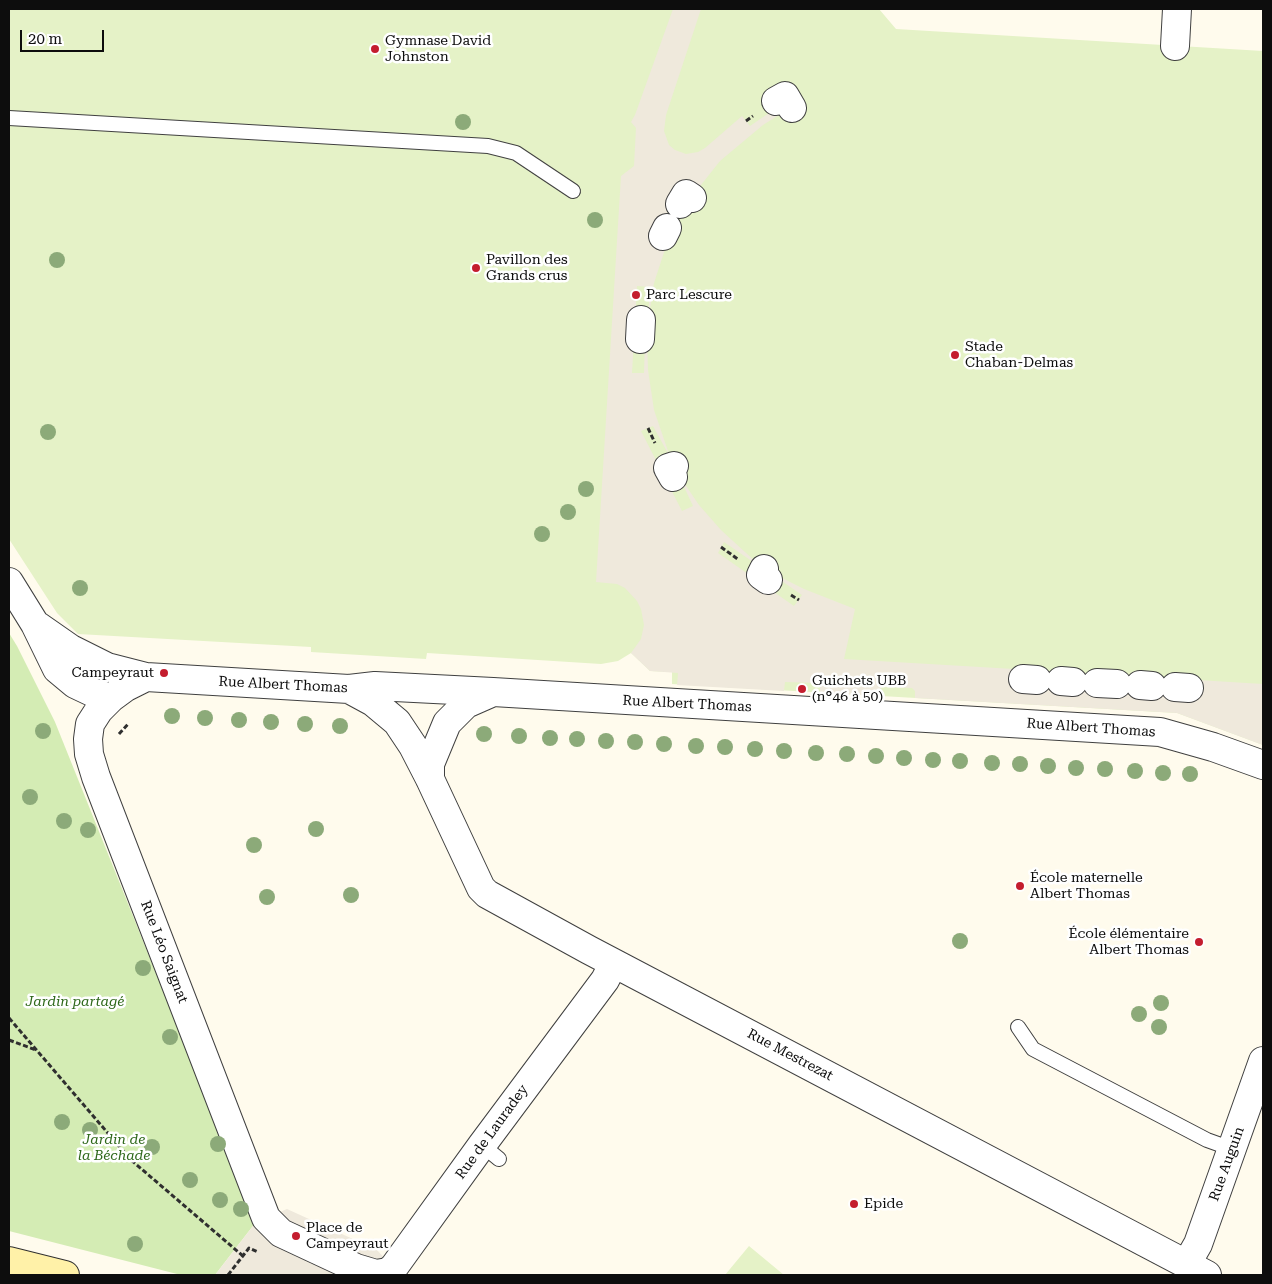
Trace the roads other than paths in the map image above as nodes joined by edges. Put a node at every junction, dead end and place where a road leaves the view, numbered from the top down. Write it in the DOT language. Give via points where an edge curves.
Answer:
graph roads {
  1 [pos="1177,9"];
  2 [pos="1175,42"];
  3 [pos="9,118"];
  4 [pos="574,191"];
  5 [pos="9,582"];
  6 [pos="35,624"];
  7 [pos="146,677"];
  8 [pos="348,689"];
  9 [pos="493,692"];
  10 [pos="111,698"];
  11 [pos="1263,765"];
  12 [pos="430,779"];
  13 [pos="614,963"];
  14 [pos="1018,1027"];
  15 [pos="1263,1061"];
  16 [pos="1232,1149"];
  17 [pos="9,1261"];
  18 [pos="1197,1270"];
  19 [pos="354,1271"];
  20 [pos="65,1275"];
  1 -- 2 [label="street"];
  3 -- 4 [label="lane" via="488,146 516,153"];
  5 -- 6 [label="street"];
  6 -- 7 [label="street" via="71,649 107,667"];
  6 -- 10 [label="street" via="57,668 75,684"];
  7 -- 8 [label="street, Rue Albert Thomas"];
  7 -- 10 [label="street"];
  8 -- 9 [label="street, Rue Albert Thomas" via="375,686"];
  8 -- 12 [label="street, Rue Mestrezat" via="374,702 398,722"];
  9 -- 11 [label="street, Rue Albert Thomas" via="1160,732"];
  9 -- 12 [label="street" via="466,704 447,724 430,764"];
  10 -- 19 [label="street, Rue Léo Saignat" via="98,710 90,724 89,754 266,1218 281,1233"];
  12 -- 13 [label="street, Rue Mestrezat" via="481,888 494,899"];
  13 -- 18 [label="street, Rue Mestrezat"];
  13 -- 19 [label="street, Rue de Lauradey" via="490,1152 394,1267 382,1274"];
  14 -- 16 [label="lane" via="1033,1050 1207,1140"];
  15 -- 16 [label="street, Rue Auguin"];
  16 -- 18 [label="street, Rue Auguin" via="1198,1244"];
  17 -- 20 [label="street"];
}
